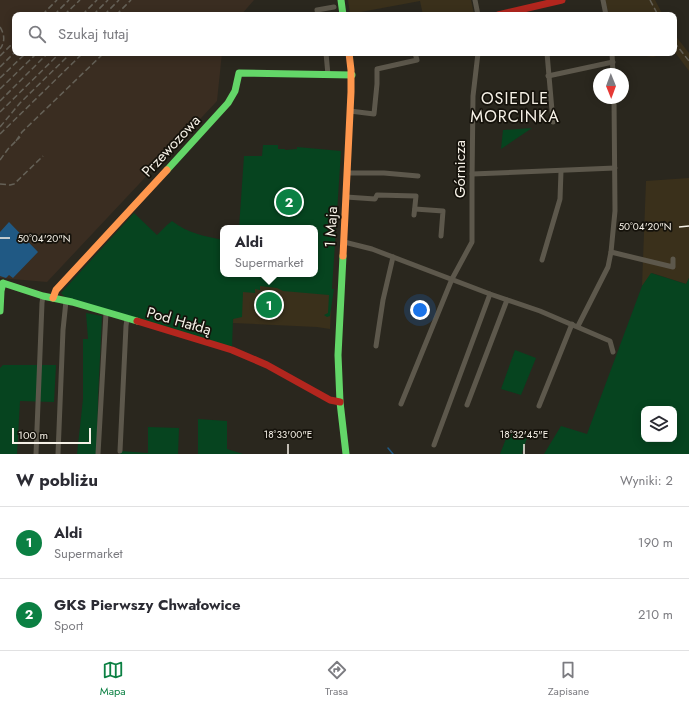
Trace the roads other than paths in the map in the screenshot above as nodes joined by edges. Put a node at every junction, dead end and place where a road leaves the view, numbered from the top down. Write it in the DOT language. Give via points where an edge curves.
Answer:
graph roads {
  1 [pos="341,0"];
  2 [pos="475,0"];
  3 [pos="562,0"];
  4 [pos="602,0"];
  5 [pos="539,3"];
  6 [pos="334,7"];
  7 [pos="318,12"];
  8 [pos="343,12"];
  9 [pos="477,12"];
  10 [pos="508,12"];
  11 [pos="605,12"];
  12 [pos="326,56"];
  13 [pos="349,56"];
  14 [pos="416,56"];
  15 [pos="478,56"];
  16 [pos="547,56"];
  17 [pos="612,56"];
  18 [pos="613,62"];
  19 [pos="613,68"];
  20 [pos="328,75"];
  21 [pos="352,75"];
  22 [pos="548,76"];
  23 [pos="614,104"];
  24 [pos="350,111"];
  25 [pos="553,122"];
  26 [pos="615,168"];
  27 [pos="561,171"];
  28 [pos="347,173"];
  29 [pos="472,174"];
  30 [pos="418,176"];
  31 [pos="346,197"];
  32 [pos="415,209"];
  33 [pos="414,215"];
  34 [pos="441,236"];
  35 [pos="344,242"];
  36 [pos="611,252"];
  37 [pos="393,257"];
  38 [pos="674,258"];
  39 [pos="542,260"];
  40 [pos="452,279"];
  41 [pos="490,294"];
  42 [pos="43,296"];
  43 [pos="53,298"];
  44 [pos="507,300"];
  45 [pos="66,301"];
  46 [pos="0,311"];
  47 [pos="106,312"];
  48 [pos="127,319"];
  49 [pos="572,324"];
  50 [pos="578,326"];
  51 [pos="376,346"];
  52 [pos="613,352"];
  53 [pos="340,402"];
  54 [pos="401,404"];
  55 [pos="467,405"];
  56 [pos="539,406"];
  57 [pos="434,445"];
  58 [pos="120,451"];
  59 [pos="36,454"];
  60 [pos="58,454"];
  61 [pos="98,454"];
  62 [pos="346,454"];
  1 -- 8 [label="street"];
  2 -- 9 [label="street"];
  3 -- 5 [label="street"];
  4 -- 11 [label="street"];
  5 -- 10 [label="street"];
  6 -- 7 [label="street"];
  12 -- 20 [label="street"];
  13 -- 21 [label="street, 1 Maja"];
  14 -- 24 [label="street" via="417,60 377,69 374,114"];
  15 -- 29 [label="street, Górnicza" via="473,96"];
  16 -- 22 [label="street"];
  17 -- 18 [label="street"];
  18 -- 19 [label="street"];
  18 -- 22 [label="street"];
  20 -- 21 [label="street, Przewozowa"];
  20 -- 43 [label="street, Przewozowa" via="239,73 235,91 228,103 56,290"];
  21 -- 24 [label="street, 1 Maja"];
  22 -- 25 [label="street"];
  23 -- 26 [label="street"];
  24 -- 28 [label="street, 1 Maja"];
  26 -- 27 [label="street"];
  26 -- 36 [label="street" via="615,211"];
  27 -- 29 [label="street"];
  27 -- 39 [label="street" via="560,199"];
  28 -- 30 [label="street"];
  28 -- 31 [label="street, 1 Maja"];
  29 -- 40 [label="street, Górnicza" via="472,242"];
  31 -- 32 [label="street" via="375,199 377,195 416,196"];
  31 -- 35 [label="street, 1 Maja"];
  32 -- 33 [label="street"];
  32 -- 34 [label="street, Górnicza" via="443,211"];
  35 -- 37 [label="street"];
  35 -- 53 [label="street, 1 Maja" via="338,339"];
  36 -- 38 [label="street" via="673,267"];
  36 -- 50 [label="street" via="608,267"];
  37 -- 40 [label="street"];
  37 -- 51 [label="street"];
  40 -- 41 [label="street"];
  40 -- 54 [label="street, Górnicza"];
  41 -- 44 [label="street"];
  41 -- 57 [label="street"];
  42 -- 43 [label="street, Pod Hałdą"];
  42 -- 46 [label="street, Pod Hałdą" via="3,283"];
  42 -- 59 [label="street"];
  43 -- 45 [label="street, Pod Hałdą"];
  44 -- 49 [label="street"];
  44 -- 55 [label="street"];
  45 -- 47 [label="street, Pod Hałdą"];
  45 -- 60 [label="street"];
  47 -- 48 [label="street, Pod Hałdą"];
  47 -- 61 [label="street"];
  48 -- 53 [label="street, Pod Hałdą" via="239,353 288,376 330,400"];
  48 -- 58 [label="street"];
  49 -- 50 [label="street"];
  49 -- 56 [label="street"];
  50 -- 52 [label="street" via="610,341"];
  53 -- 62 [label="street, 1 Maja"];
}
